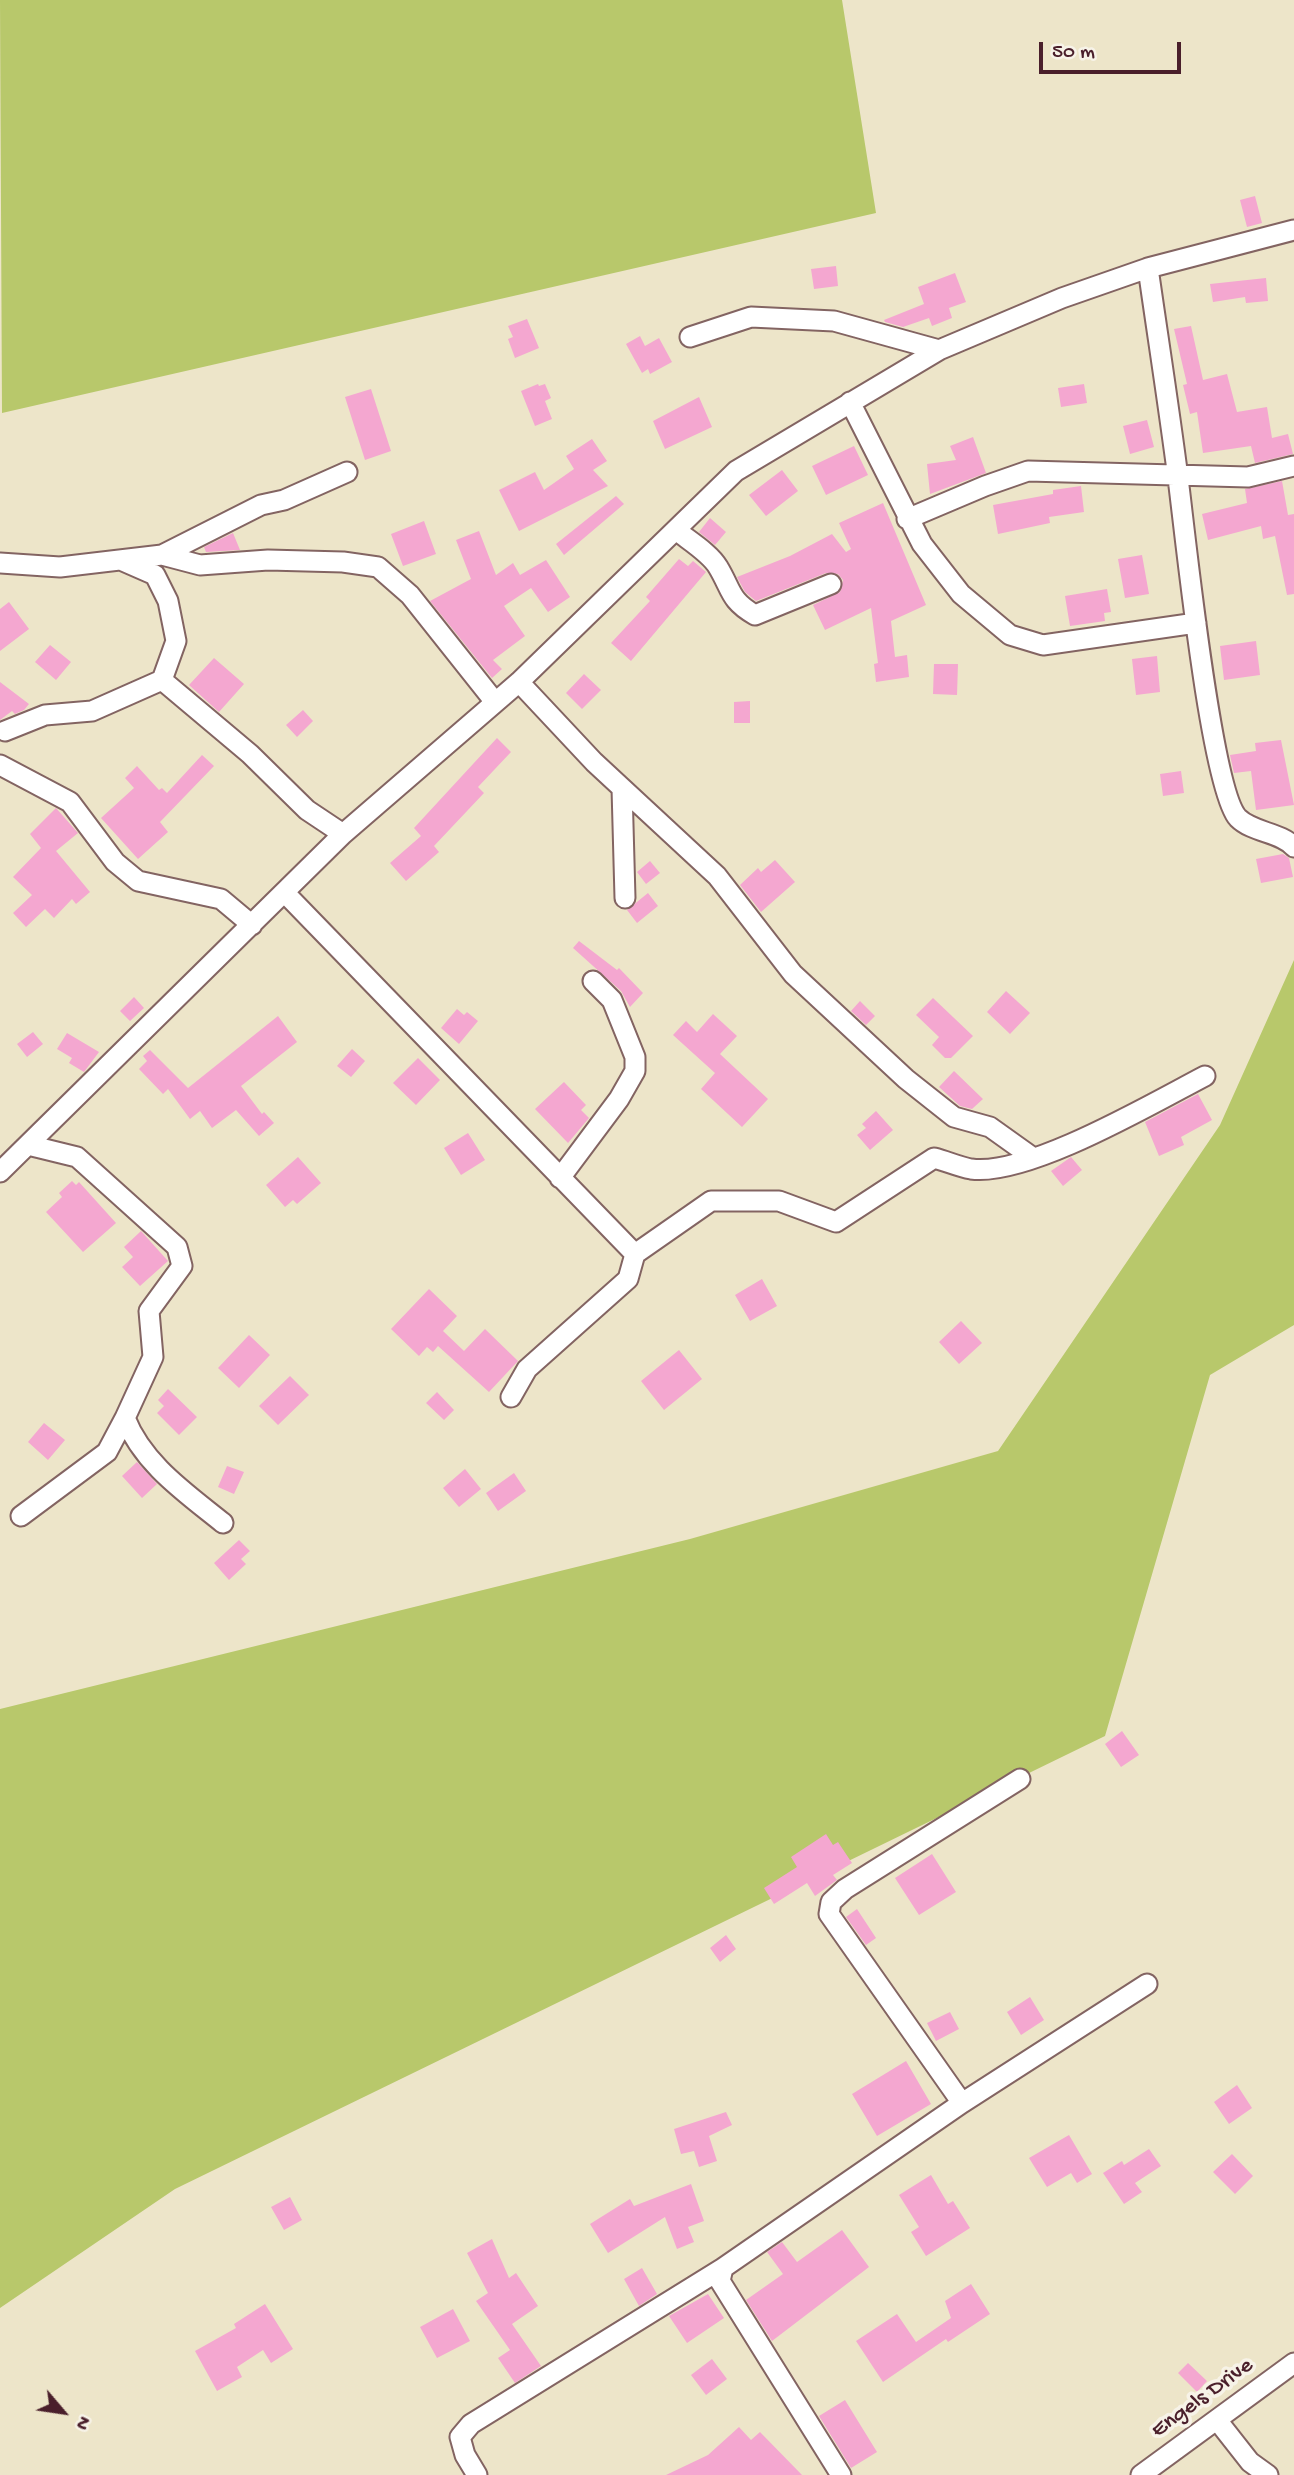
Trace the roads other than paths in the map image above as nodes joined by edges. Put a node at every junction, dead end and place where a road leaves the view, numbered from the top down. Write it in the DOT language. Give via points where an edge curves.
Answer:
graph roads {
  1 [pos="1294,230"];
  2 [pos="1148,268"];
  3 [pos="690,337"];
  4 [pos="939,350"];
  5 [pos="850,402"];
  6 [pos="1294,466"];
  7 [pos="347,472"];
  8 [pos="1178,476"];
  9 [pos="907,519"];
  10 [pos="676,530"];
  11 [pos="162,555"];
  12 [pos="123,561"];
  13 [pos="0,563"];
  14 [pos="831,584"];
  15 [pos="1196,623"];
  16 [pos="162,680"];
  17 [pos="519,682"];
  18 [pos="495,702"];
  19 [pos="5,731"];
  20 [pos="0,765"];
  21 [pos="622,788"];
  22 [pos="343,834"];
  23 [pos="1294,847"];
  24 [pos="284,892"];
  25 [pos="625,898"];
  26 [pos="252,925"];
  27 [pos="593,981"];
  28 [pos="1205,1076"];
  29 [pos="27,1145"];
  30 [pos="1032,1157"];
  31 [pos="0,1172"];
  32 [pos="560,1178"];
  33 [pos="635,1254"];
  34 [pos="511,1397"];
  35 [pos="125,1418"];
  36 [pos="21,1516"];
  37 [pos="223,1523"];
  38 [pos="1020,1779"];
  39 [pos="1147,1984"];
  40 [pos="962,2103"];
  41 [pos="723,2267"];
  42 [pos="1294,2363"];
  43 [pos="1217,2420"];
  44 [pos="477,2475"];
  45 [pos="841,2475"];
  46 [pos="1141,2475"];
  47 [pos="1268,2475"];
  1 -- 2 [label="street"];
  2 -- 4 [label="street"];
  2 -- 8 [label="street"];
  3 -- 4 [label="street" via="751,317 834,321"];
  4 -- 5 [label="street"];
  5 -- 9 [label="street"];
  5 -- 10 [label="street" via="736,471"];
  6 -- 8 [label="street" via="1248,477"];
  7 -- 11 [label="street" via="284,500 261,505"];
  8 -- 9 [label="street" via="1028,471"];
  8 -- 15 [label="street"];
  9 -- 15 [label="street" via="961,594 1010,635 1043,645"];
  10 -- 14 [label="street" via="718,565 727,591 755,615"];
  10 -- 17 [label="street"];
  11 -- 12 [label="street"];
  11 -- 18 [label="street" via="200,565 268,560 378,567 410,595"];
  12 -- 13 [label="street" via="60,567"];
  12 -- 16 [label="street" via="155,575 168,601 176,641"];
  15 -- 23 [label="street" via="1221,772 1237,817"];
  16 -- 19 [label="street" via="93,711 45,715"];
  16 -- 22 [label="street" via="250,754 307,810"];
  17 -- 18 [label="street"];
  17 -- 21 [label="street"];
  18 -- 22 [label="street"];
  20 -- 26 [label="street" via="70,802 115,862 138,881 221,899"];
  21 -- 25 [label="street"];
  21 -- 30 [label="street" via="717,876 793,974 906,1079 954,1117 989,1127"];
  22 -- 24 [label="street"];
  24 -- 26 [label="street"];
  24 -- 32 [label="street"];
  26 -- 29 [label="street"];
  27 -- 32 [label="street" via="612,1000 635,1057 635,1071"];
  28 -- 30 [label="street" via="1081,1140"];
  29 -- 31 [label="street"];
  29 -- 35 [label="street" via="77,1157 177,1247 182,1266 149,1311 153,1357"];
  30 -- 33 [label="street" via="971,1169 934,1158 836,1222 779,1201 710,1200"];
  32 -- 33 [label="street"];
  33 -- 34 [label="street" via="628,1279 527,1369"];
  35 -- 36 [label="street" via="107,1452"];
  35 -- 37 [label="street" via="133,1439 169,1479"];
  38 -- 40 [label="street" via="831,1902 829,1914"];
  39 -- 40 [label="street"];
  40 -- 41 [label="street"];
  41 -- 44 [label="street" via="471,2424 460,2437"];
  41 -- 45 [label="street" via="720,2281"];
  42 -- 43 [label="street, Engels Drive"];
  43 -- 46 [label="street, Engels Drive"];
  43 -- 47 [label="street" via="1250,2462"];
}
